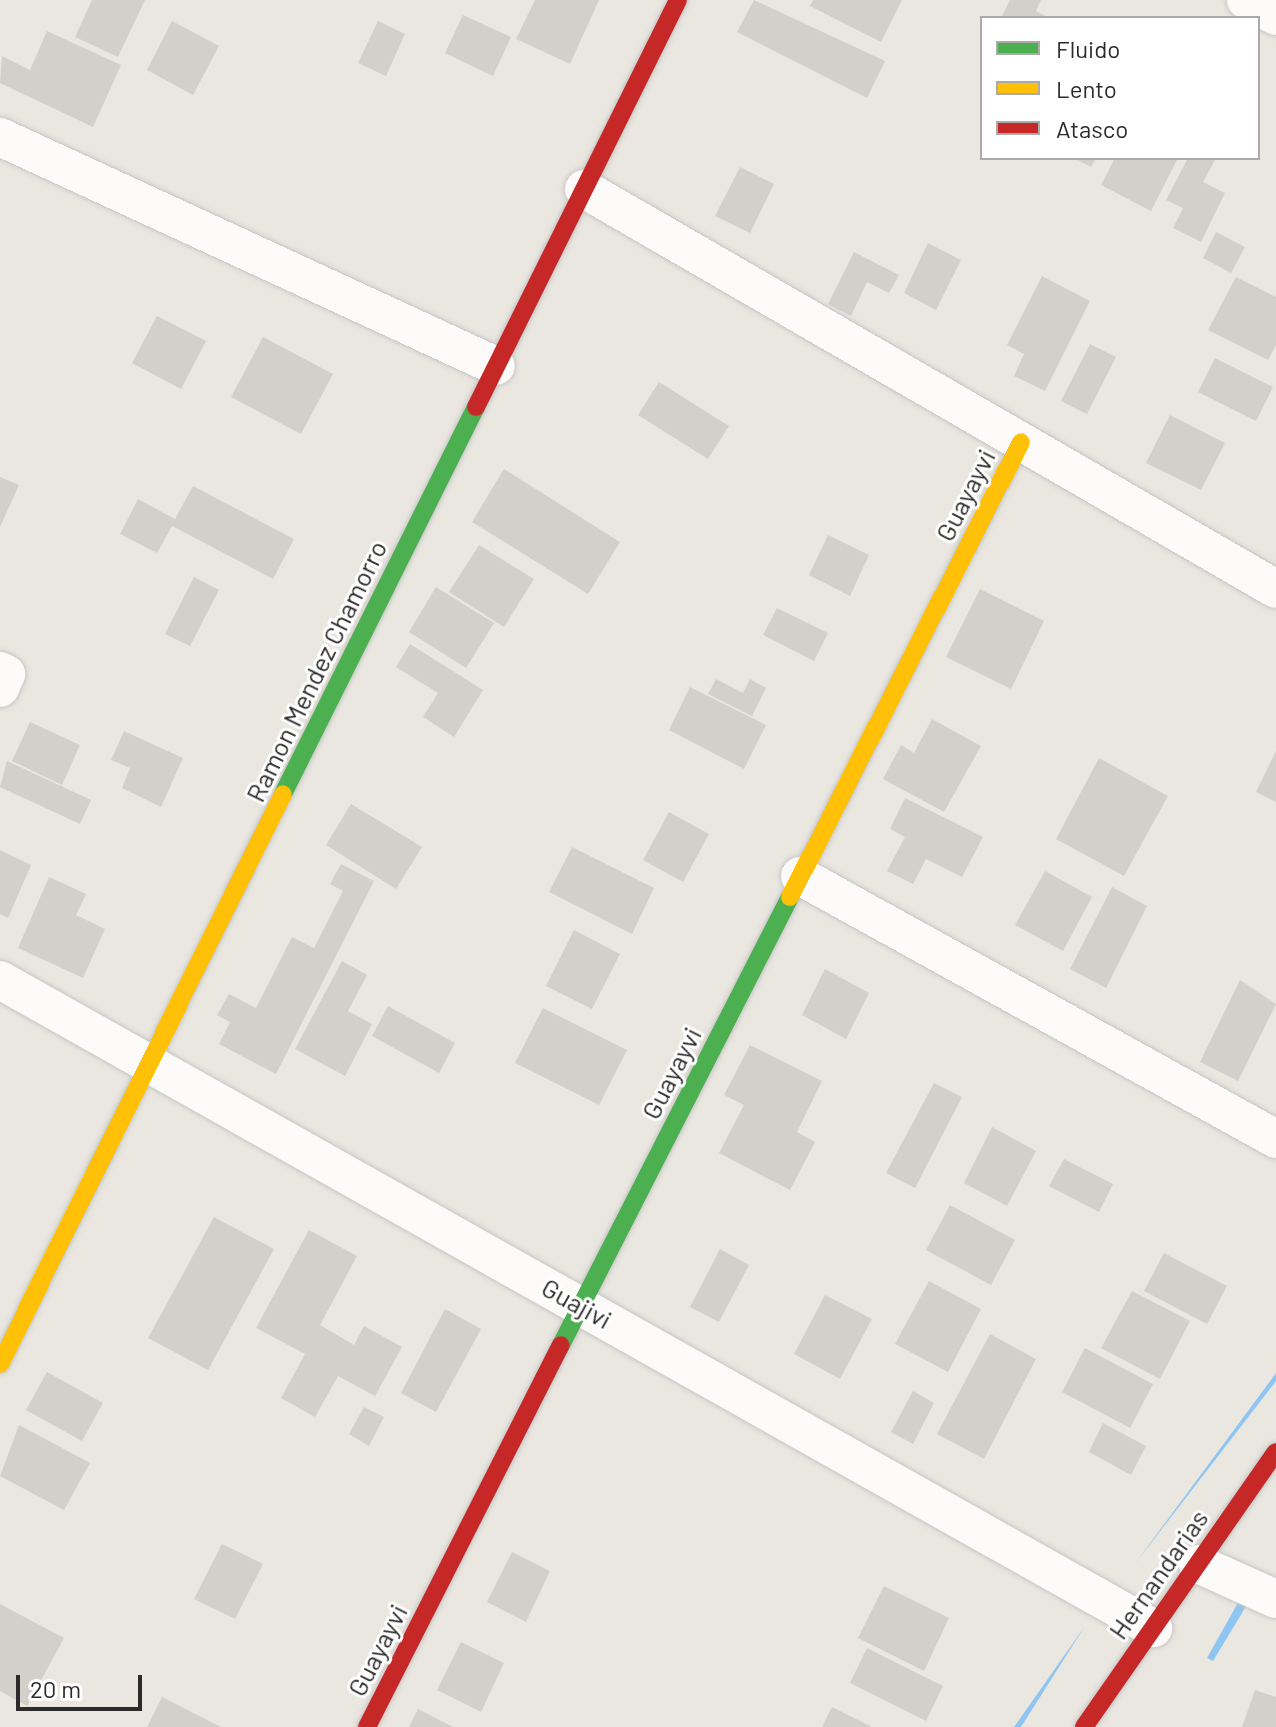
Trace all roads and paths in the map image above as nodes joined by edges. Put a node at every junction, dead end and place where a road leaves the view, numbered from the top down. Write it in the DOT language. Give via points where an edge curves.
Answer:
graph roads {
  1 [pos="678,0"];
  2 [pos="1246,0"];
  3 [pos="1276,16"];
  4 [pos="0,137"];
  5 [pos="584,189"];
  6 [pos="496,366"];
  7 [pos="1021,442"];
  8 [pos="1272,578"];
  9 [pos="0,671"];
  10 [pos="0,688"];
  11 [pos="800,876"];
  12 [pos="0,980"];
  13 [pos="149,1064"];
  14 [pos="1276,1139"];
  15 [pos="581,1306"];
  16 [pos="0,1364"];
  17 [pos="1276,1452"];
  18 [pos="1198,1564"];
  19 [pos="1276,1599"];
  20 [pos="1153,1628"];
  21 [pos="367,1727"];
  22 [pos="1084,1727"];
  1 -- 5 [label="street, Ramon Mendez Chamorro"];
  2 -- 3 [label="street"];
  4 -- 6 [label="street"];
  5 -- 6 [label="street, Ramon Mendez Chamorro"];
  5 -- 7 [label="street"];
  6 -- 13 [label="street, Ramon Mendez Chamorro"];
  7 -- 8 [label="street"];
  7 -- 11 [label="street, Guayayvi"];
  9 -- 10 [label="street" via="6,674"];
  11 -- 14 [label="street"];
  11 -- 15 [label="street, Guayayvi"];
  12 -- 13 [label="street, Guajivi"];
  13 -- 15 [label="street, Guajivi"];
  13 -- 16 [label="street, Ramon Mendez Chamorro"];
  15 -- 20 [label="street, Guajivi"];
  15 -- 21 [label="street, Guayayvi"];
  17 -- 18 [label="street, Hernandarias"];
  18 -- 19 [label="street"];
  18 -- 20 [label="street, Hernandarias"];
  20 -- 22 [label="street, Hernandarias"];
}
